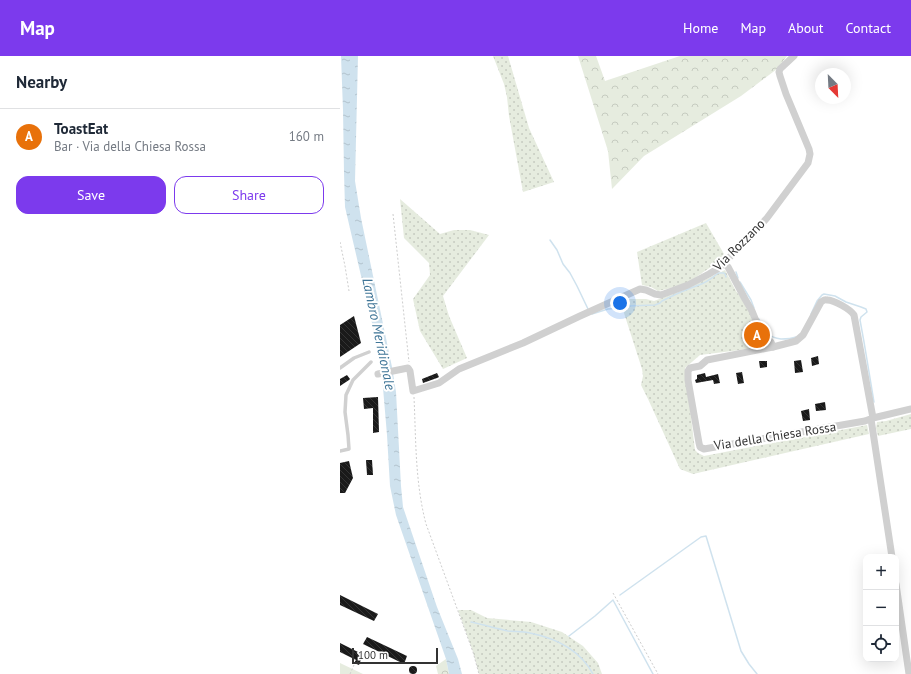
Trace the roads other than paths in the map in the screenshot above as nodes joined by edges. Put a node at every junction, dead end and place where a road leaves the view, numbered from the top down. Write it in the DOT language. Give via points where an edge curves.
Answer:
graph roads {
  1 [pos="794,56"];
  2 [pos="724,263"];
  3 [pos="774,347"];
  4 [pos="369,352"];
  5 [pos="371,362"];
  6 [pos="340,368"];
  7 [pos="378,374"];
  8 [pos="911,409"];
  9 [pos="872,418"];
  10 [pos="340,451"];
  11 [pos="892,554"];
  12 [pos="897,590"];
  13 [pos="910,674"];
  1 -- 2 [label="street, Via Rozzano" via="780,68 779,72 809,149 808,163 767,218"];
  2 -- 3 [label="street" via="752,311 761,333"];
  2 -- 7 [label="street, Via Rozzano" via="688,285 661,295 640,289 523,343 459,369 439,383 413,390 409,369"];
  3 -- 9 [label="street, Via della Chiesa Rossa" via="801,338 823,301 833,301 851,312 855,317"];
  3 -- 9 [label="street, Via della Chiesa Rossa" via="707,360 689,370 688,380 700,447"];
  4 -- 6 [label="lane"];
  5 -- 10 [label="lane" via="353,380 346,395 349,449"];
  8 -- 9 [label="street, Via della Chiesa Rossa"];
  9 -- 11 [label="street, Via della Chiesa Rossa"];
  12 -- 13 [label="street"];
}
